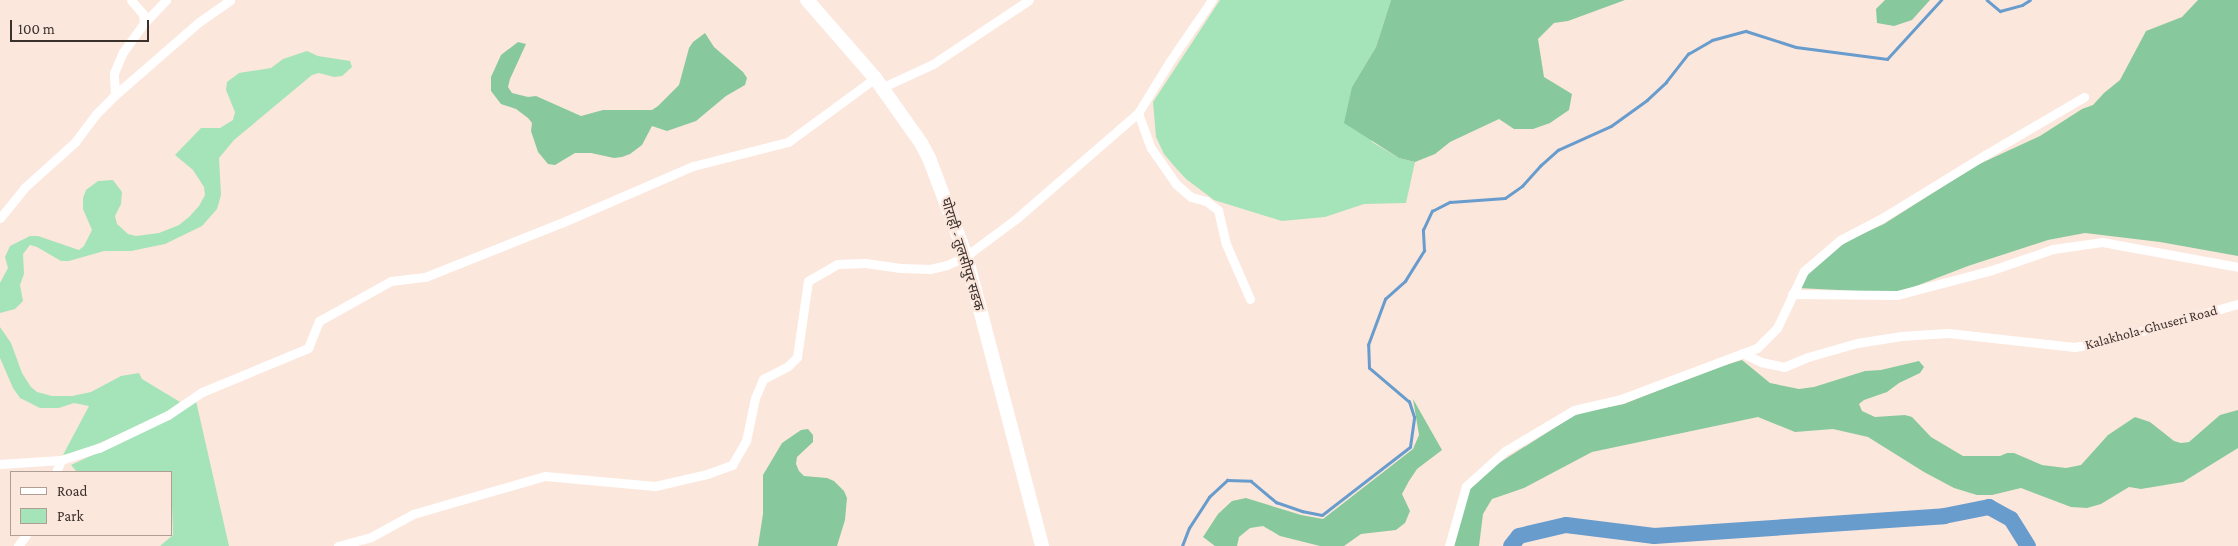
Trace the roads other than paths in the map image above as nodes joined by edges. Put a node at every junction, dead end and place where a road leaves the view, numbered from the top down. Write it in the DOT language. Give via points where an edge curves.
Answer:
graph roads {
  1 [pos="131,0"];
  2 [pos="166,0"];
  3 [pos="230,0"];
  4 [pos="1029,0"];
  5 [pos="1212,0"];
  6 [pos="813,2"];
  7 [pos="144,23"];
  8 [pos="878,83"];
  9 [pos="115,95"];
  10 [pos="2084,97"];
  11 [pos="1138,113"];
  12 [pos="0,218"];
  13 [pos="966,256"];
  14 [pos="2238,267"];
  15 [pos="1792,294"];
  16 [pos="1250,300"];
  17 [pos="2238,304"];
  18 [pos="1742,353"];
  19 [pos="61,460"];
  20 [pos="0,464"];
  21 [pos="56,471"];
  22 [pos="338,546"];
  23 [pos="1042,546"];
  24 [pos="1449,546"];
  1 -- 7 [label="street" via="143,14"];
  2 -- 7 [label="street"];
  3 -- 9 [label="street" via="199,22"];
  4 -- 8 [label="street" via="933,64"];
  5 -- 11 [label="street"];
  6 -- 8 [label="main road, घोराही - तुलसीपुर सडक"];
  7 -- 9 [label="street" via="123,52 114,73"];
  8 -- 13 [label="main road, घोराही - तुलसीपुर सडक" via="929,158"];
  8 -- 19 [label="street" via="788,142 693,166 425,277 392,281 319,321 308,348 202,392 168,415 99,448"];
  9 -- 12 [label="street" via="74,142 24,188"];
  10 -- 15 [label="street" via="1840,240 1804,271"];
  11 -- 13 [label="street" via="1018,218"];
  11 -- 16 [label="street" via="1151,148 1176,184 1191,197 1206,201 1218,210 1226,244"];
  13 -- 22 [label="street" via="930,269 838,264 808,281 797,357 788,366 763,379 755,398 746,441 732,465 656,486 546,476 413,514 371,537"];
  13 -- 23 [label="main road, घोराही - तुलसीपुर सडक"];
  14 -- 15 [label="street" via="2102,242 2053,249 1992,270 1897,295"];
  15 -- 18 [label="street" via="1777,328 1757,348"];
  17 -- 18 [label="street, Kalakhola-Ghuseri Road" via="2074,347 1948,333 1857,343 1808,357 1784,368"];
  18 -- 24 [label="street" via="1621,399 1574,410 1505,451 1466,486"];
  19 -- 20 [label="street"];
  19 -- 21 [label="street"];
}
